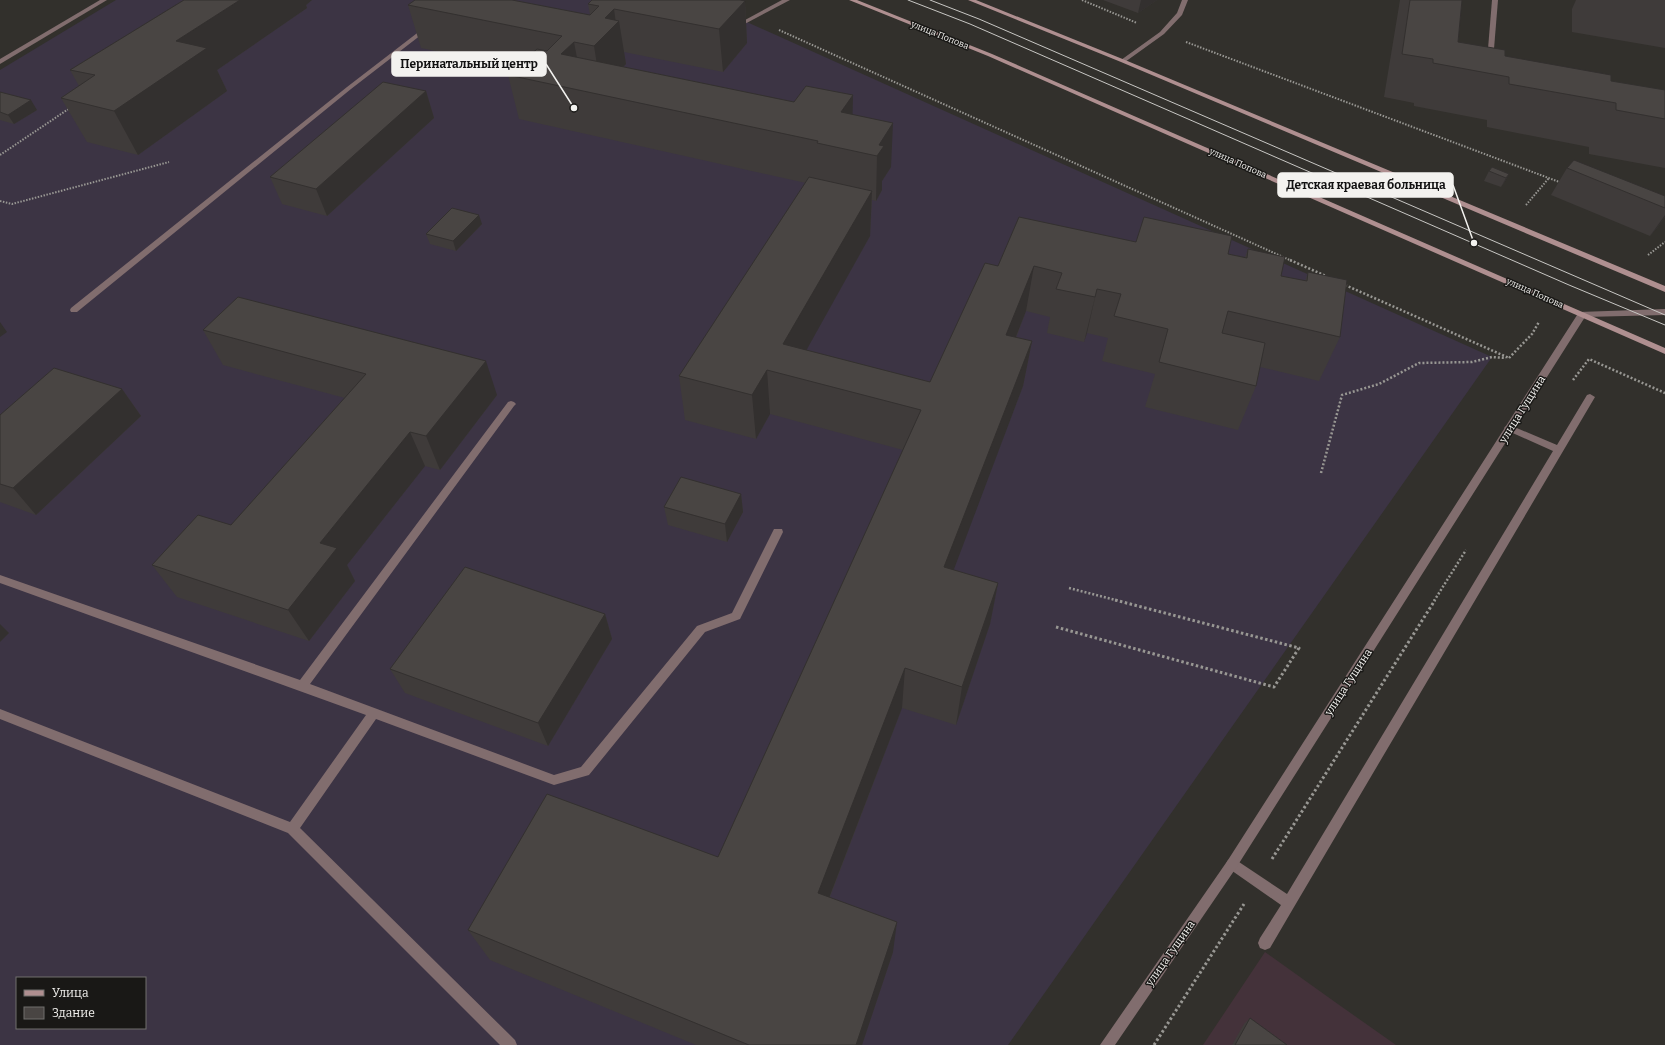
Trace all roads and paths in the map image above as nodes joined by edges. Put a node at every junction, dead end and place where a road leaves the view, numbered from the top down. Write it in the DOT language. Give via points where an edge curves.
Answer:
graph roads {
  1 [pos="104,0"];
  2 [pos="787,0"];
  3 [pos="852,0"];
  4 [pos="1082,0"];
  5 [pos="1185,0"];
  6 [pos="1495,0"];
  7 [pos="976,1"];
  8 [pos="431,24"];
  9 [pos="737,26"];
  10 [pos="1162,33"];
  11 [pos="820,49"];
  12 [pos="1123,61"];
  13 [pos="0,62"];
  14 [pos="1489,66"];
  15 [pos="73,106"];
  16 [pos="0,155"];
  17 [pos="169,162"];
  18 [pos="1549,178"];
  19 [pos="1563,184"];
  20 [pos="0,201"];
  21 [pos="1526,206"];
  22 [pos="1665,242"];
  23 [pos="1646,256"];
  24 [pos="1328,277"];
  25 [pos="1342,283"];
  26 [pos="1665,288"];
  27 [pos="74,310"];
  28 [pos="1665,312"];
  29 [pos="1582,314"];
  30 [pos="1539,322"];
  31 [pos="1665,351"];
  32 [pos="1509,358"];
  33 [pos="1571,383"];
  34 [pos="1665,393"];
  35 [pos="1590,397"];
  36 [pos="511,404"];
  37 [pos="1509,428"];
  38 [pos="1559,450"];
  39 [pos="1321,473"];
  40 [pos="778,532"];
  41 [pos="1468,548"];
  42 [pos="0,579"];
  43 [pos="1069,588"];
  44 [pos="1056,627"];
  45 [pos="302,686"];
  46 [pos="374,713"];
  47 [pos="0,714"];
  48 [pos="292,829"];
  49 [pos="1232,864"];
  50 [pos="1258,882"];
  51 [pos="1289,902"];
  52 [pos="1265,943"];
  53 [pos="510,1045"];
  54 [pos="1107,1045"];
  55 [pos="1154,1045"];
  1 -- 13 [label="street"];
  2 -- 9 [label="street"];
  3 -- 29 [label="main road, улица Попова" via="997,58"];
  4 -- 10 [label="path"];
  5 -- 10 [label="street" via="1180,14"];
  6 -- 14 [label="street"];
  7 -- 12 [label="main road"];
  8 -- 27 [label="street"];
  10 -- 12 [label="street"];
  10 -- 18 [label="path"];
  11 -- 24 [label="path"];
  12 -- 26 [label="main road"];
  15 -- 16 [label="path"];
  17 -- 20 [label="path" via="12,204"];
  18 -- 19 [label="path"];
  18 -- 21 [label="path"];
  22 -- 23 [label="path"];
  25 -- 32 [label="path"];
  28 -- 29 [label="street"];
  29 -- 31 [label="main road, улица Попова"];
  29 -- 37 [label="street, улица Гущина"];
  30 -- 32 [label="path" via="1532,334"];
  32 -- 39 [label="path" via="1419,363 1379,384 1342,395"];
  33 -- 34 [label="path" via="1590,359"];
  35 -- 38 [label="street"];
  36 -- 45 [label="street"];
  37 -- 38 [label="street"];
  37 -- 49 [label="street, улица Гущина"];
  38 -- 51 [label="street"];
  40 -- 46 [label="street" via="736,616 701,629 586,771 554,780"];
  41 -- 50 [label="path"];
  42 -- 45 [label="street"];
  43 -- 44 [label="path" via="1299,648 1274,687"];
  45 -- 46 [label="street"];
  46 -- 48 [label="street"];
  47 -- 48 [label="street"];
  48 -- 53 [label="street"];
  49 -- 50 [label="street"];
  49 -- 54 [label="street, улица Гущина"];
  50 -- 51 [label="street"];
  50 -- 55 [label="path"];
  51 -- 52 [label="street"];
}
